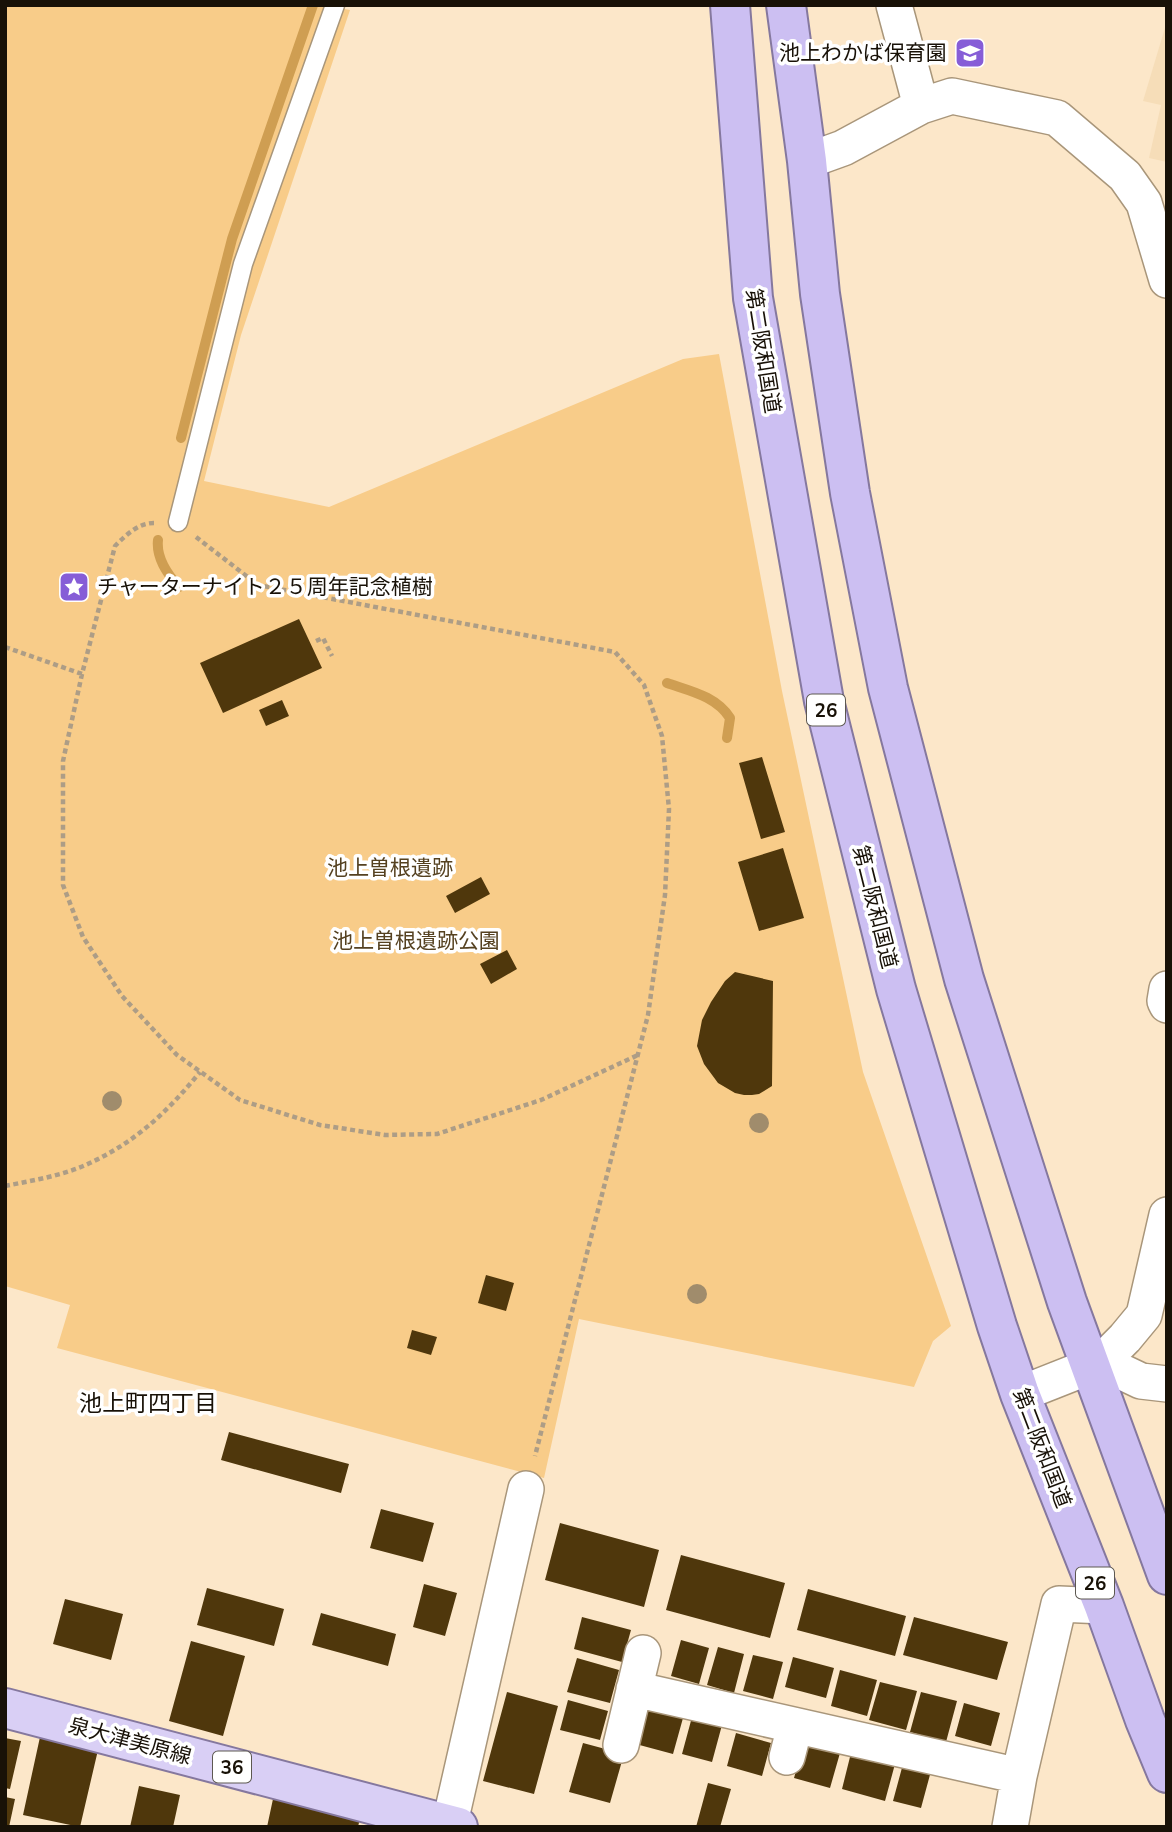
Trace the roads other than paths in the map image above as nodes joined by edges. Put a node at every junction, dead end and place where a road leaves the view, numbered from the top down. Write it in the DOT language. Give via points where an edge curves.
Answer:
graph roads {
  1 [pos="335,5"];
  2 [pos="730,5"];
  3 [pos="786,5"];
  4 [pos="894,5"];
  5 [pos="921,106"];
  6 [pos="807,162"];
  7 [pos="1167,280"];
  8 [pos="178,522"];
  9 [pos="1167,989"];
  10 [pos="1167,1005"];
  11 [pos="1167,1215"];
  12 [pos="1095,1364"];
  13 [pos="1167,1384"];
  14 [pos="1020,1394"];
  15 [pos="526,1489"];
  16 [pos="1167,1576"];
  17 [pos="1104,1606"];
  18 [pos="643,1653"];
  19 [pos="634,1689"];
  20 [pos="5,1708"];
  21 [pos="621,1745"];
  22 [pos="1167,1773"];
  23 [pos="1019,1776"];
  24 [pos="452,1826"];
  25 [pos="1010,1827"];
  1 -- 8 [label="lane" via="243,264"];
  2 -- 14 [label="highway, 第二阪和国道 / 26" via="753,298 824,701 896,989"];
  3 -- 6 [label="highway"];
  4 -- 5 [label="street"];
  5 -- 6 [label="street"];
  5 -- 7 [label="street" via="952,96 1057,118 1125,176 1144,203"];
  6 -- 12 [label="highway" via="820,294 849,493 888,688 964,979"];
  9 -- 10 [label="street"];
  11 -- 12 [label="street" via="1144,1315"];
  12 -- 13 [label="street" via="1141,1381"];
  12 -- 14 [label="street"];
  12 -- 16 [label="highway"];
  14 -- 17 [label="highway, 第二阪和国道 / 26"];
  15 -- 24 [label="street"];
  17 -- 22 [label="highway, 第二阪和国道 / 26"];
  17 -- 23 [label="street" via="1059,1604"];
  18 -- 19 [label="street"];
  19 -- 21 [label="street"];
  19 -- 23 [label="street" via="791,1742"];
  20 -- 24 [label="main road, 泉大津美原線 / 36"];
  23 -- 25 [label="street"];
}
